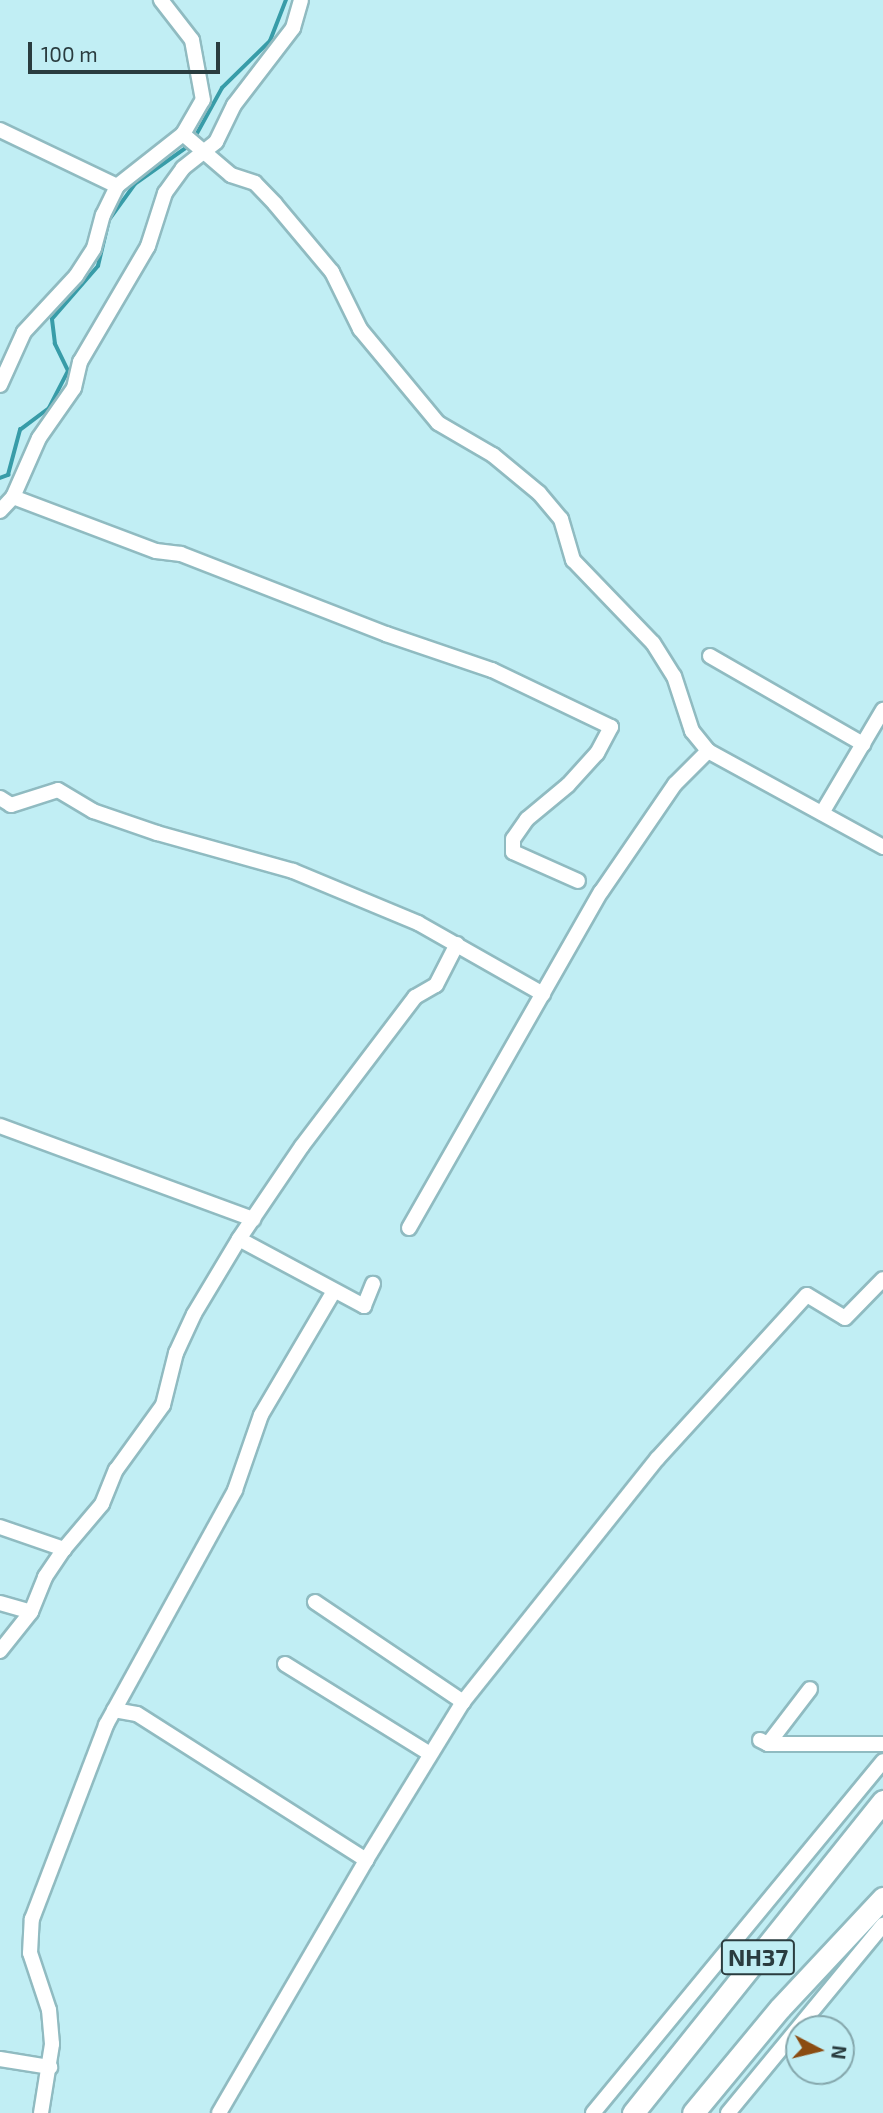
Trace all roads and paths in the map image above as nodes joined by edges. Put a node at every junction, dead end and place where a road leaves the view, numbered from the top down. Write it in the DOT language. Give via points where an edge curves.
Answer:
graph roads {
  1 [pos="161,0"];
  2 [pos="300,0"];
  3 [pos="0,130"];
  4 [pos="194,143"];
  5 [pos="117,186"];
  6 [pos="0,385"];
  7 [pos="12,497"];
  8 [pos="0,511"];
  9 [pos="710,656"];
  10 [pos="883,710"];
  11 [pos="863,744"];
  12 [pos="708,751"];
  13 [pos="0,798"];
  14 [pos="822,813"];
  15 [pos="883,847"];
  16 [pos="578,881"];
  17 [pos="457,944"];
  18 [pos="543,994"];
  19 [pos="0,1126"];
  20 [pos="253,1219"];
  21 [pos="409,1228"];
  22 [pos="239,1239"];
  23 [pos="883,1279"];
  24 [pos="373,1284"];
  25 [pos="334,1291"];
  26 [pos="0,1527"];
  27 [pos="64,1549"];
  28 [pos="315,1602"];
  29 [pos="0,1604"];
  30 [pos="31,1612"];
  31 [pos="0,1651"];
  32 [pos="285,1664"];
  33 [pos="810,1689"];
  34 [pos="463,1702"];
  35 [pos="114,1710"];
  36 [pos="883,1744"];
  37 [pos="430,1754"];
  38 [pos="883,1761"];
  39 [pos="883,1801"];
  40 [pos="366,1860"];
  41 [pos="883,1898"];
  42 [pos="883,1925"];
  43 [pos="0,2059"];
  44 [pos="50,2067"];
  45 [pos="41,2113"];
  46 [pos="219,2113"];
  47 [pos="593,2113"];
  48 [pos="633,2113"];
  49 [pos="693,2113"];
  50 [pos="728,2113"];
  1 -- 4 [label="street" via="192,40 203,100"];
  2 -- 4 [label="street" via="293,28 234,105 216,142"];
  3 -- 5 [label="street"];
  4 -- 5 [label="street"];
  4 -- 7 [label="street" via="165,194 148,246 80,362 74,388 39,438"];
  4 -- 12 [label="street" via="231,175 255,183 275,204 331,272 360,329 438,423 493,455 561,519 573,560 660,654 674,676 692,731"];
  5 -- 6 [label="street" via="94,248 76,276 24,332"];
  7 -- 8 [label="street"];
  7 -- 16 [label="street" via="156,551 181,554 492,670 611,727 597,753 527,819 513,839 513,852"];
  9 -- 11 [label="street"];
  10 -- 11 [label="street"];
  11 -- 14 [label="street"];
  12 -- 14 [label="street"];
  12 -- 18 [label="street" via="675,784 601,892"];
  13 -- 17 [label="street" via="11,804 58,790 93,811 293,871"];
  14 -- 15 [label="street"];
  17 -- 18 [label="street"];
  17 -- 20 [label="street" via="436,985 415,997"];
  18 -- 21 [label="street"];
  19 -- 20 [label="street"];
  20 -- 22 [label="street"];
  22 -- 25 [label="street"];
  22 -- 27 [label="street" via="176,1353 163,1405 116,1469 102,1504"];
  23 -- 34 [label="street" via="845,1318 807,1295 657,1459"];
  24 -- 25 [label="street" via="364,1306"];
  25 -- 35 [label="street" via="261,1415 236,1490"];
  26 -- 27 [label="street"];
  27 -- 30 [label="street" via="45,1577"];
  28 -- 34 [label="street"];
  29 -- 30 [label="street"];
  30 -- 31 [label="street"];
  32 -- 37 [label="street"];
  33 -- 36 [label="street" via="764,1742"];
  34 -- 37 [label="street"];
  35 -- 40 [label="street" via="137,1714"];
  35 -- 44 [label="street" via="32,1919 30,1953 48,2010"];
  37 -- 40 [label="street"];
  38 -- 47 [label="street"];
  39 -- 48 [label="highway, NH37"];
  40 -- 46 [label="street"];
  41 -- 49 [label="highway, NH37" via="780,2008"];
  42 -- 50 [label="street"];
  43 -- 44 [label="street"];
  44 -- 45 [label="street"];
}
